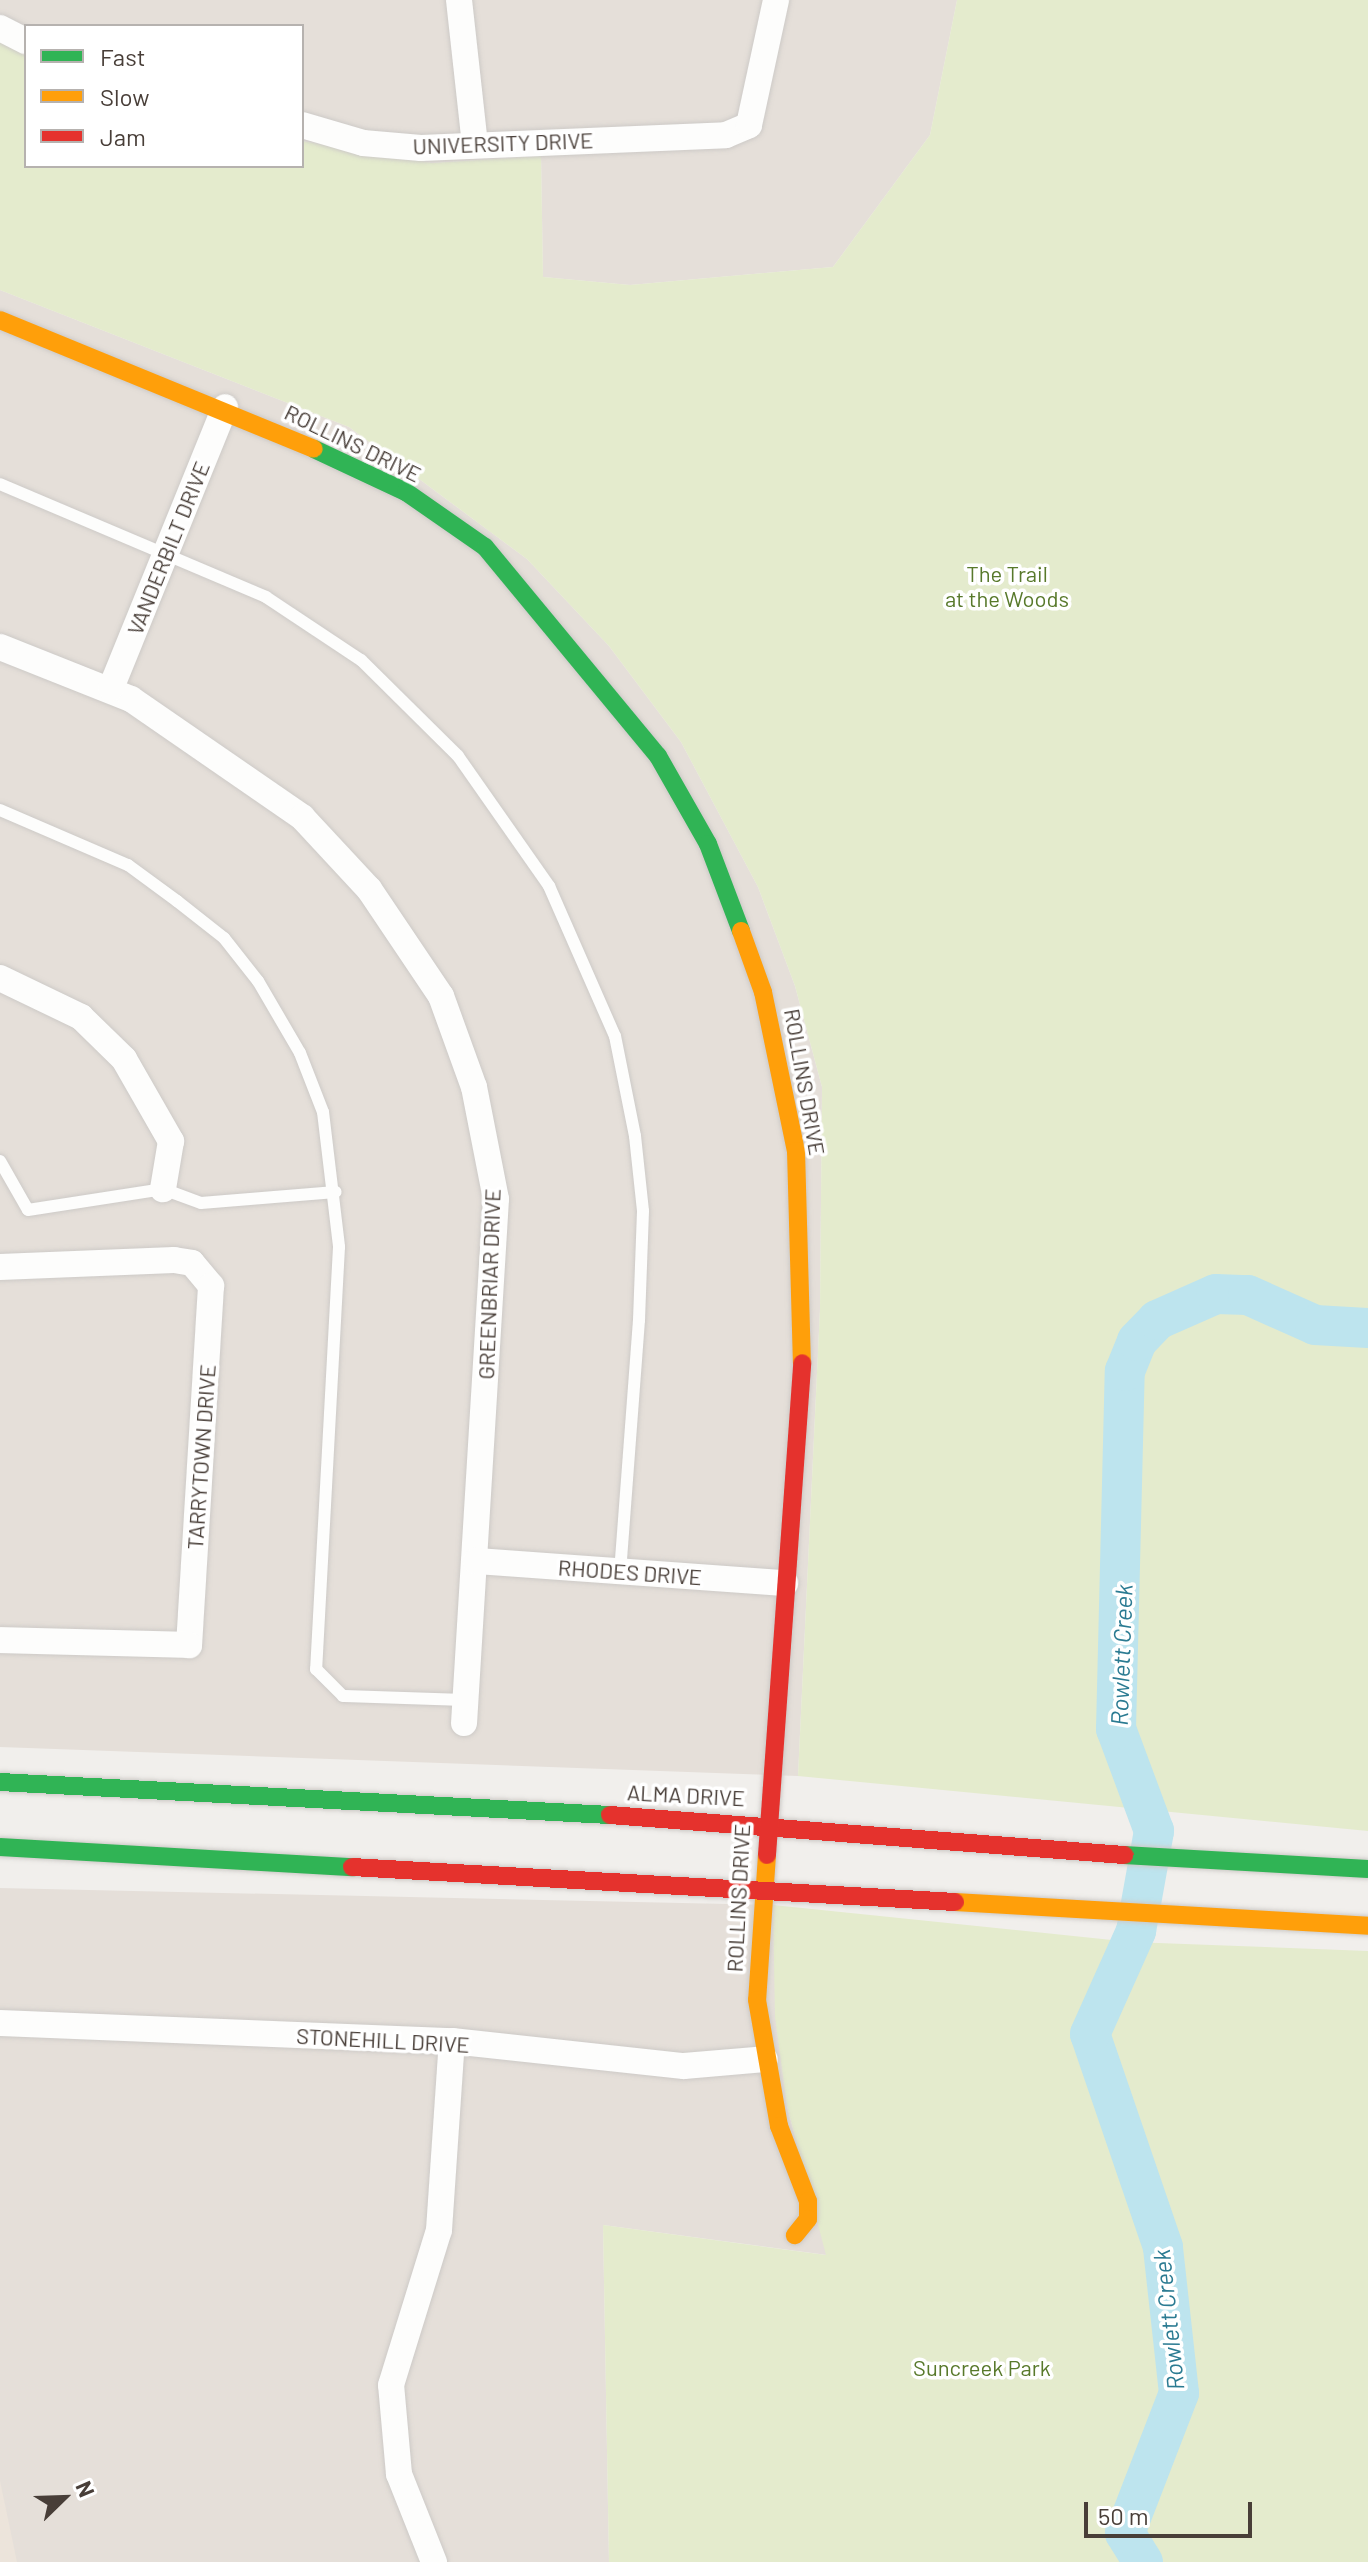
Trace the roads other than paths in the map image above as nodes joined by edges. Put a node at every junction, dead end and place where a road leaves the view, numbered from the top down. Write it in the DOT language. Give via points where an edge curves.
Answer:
graph roads {
  1 [pos="459,0"];
  2 [pos="770,1"];
  3 [pos="0,28"];
  4 [pos="24,40"];
  5 [pos="304,126"];
  6 [pos="475,145"];
  7 [pos="0,320"];
  8 [pos="225,407"];
  9 [pos="0,484"];
  10 [pos="167,550"];
  11 [pos="0,647"];
  12 [pos="111,688"];
  13 [pos="0,810"];
  14 [pos="0,978"];
  15 [pos="0,1161"];
  16 [pos="163,1189"];
  17 [pos="336,1192"];
  18 [pos="0,1267"];
  19 [pos="476,1561"];
  20 [pos="619,1571"];
  21 [pos="785,1583"];
  22 [pos="0,1640"];
  23 [pos="465,1711"];
  24 [pos="0,1782"];
  25 [pos="766,1823"];
  26 [pos="0,1847"];
  27 [pos="1368,1869"];
  28 [pos="763,1888"];
  29 [pos="1368,1926"];
  30 [pos="0,2023"];
  31 [pos="452,2041"];
  32 [pos="765,2059"];
  33 [pos="795,2235"];
  34 [pos="434,2562"];
  1 -- 6 [label="street"];
  2 -- 6 [label="street, UNIVERSITY DRIVE" via="749,125 706,136"];
  3 -- 4 [label="street"];
  5 -- 6 [label="street, UNIVERSITY DRIVE" via="363,143"];
  7 -- 8 [label="main road, ROLLINS DRIVE"];
  8 -- 10 [label="street, VANDERBILT DRIVE"];
  8 -- 21 [label="main road, ROLLINS DRIVE" via="406,492 485,547 658,756 708,844 763,992 796,1151 802,1375"];
  9 -- 10 [label="lane"];
  10 -- 12 [label="street, VANDERBILT DRIVE"];
  10 -- 20 [label="lane" via="266,597 361,660 400,697 506,817 586,962 615,1036 643,1211"];
  11 -- 12 [label="street, GREENBRIAR DRIVE"];
  12 -- 19 [label="street, GREENBRIAR DRIVE" via="302,817 369,889 441,996 474,1087 496,1199"];
  13 -- 17 [label="lane" via="128,865 224,938 300,1053 323,1112"];
  14 -- 16 [label="street" via="81,1017 124,1059 171,1141"];
  15 -- 16 [label="lane" via="28,1210"];
  16 -- 17 [label="lane" via="201,1203"];
  17 -- 23 [label="lane" via="316,1669 343,1696"];
  18 -- 22 [label="street, TARRYTOWN DRIVE" via="174,1260 203,1271 211,1304 189,1645"];
  19 -- 20 [label="street, RHODES DRIVE"];
  19 -- 23 [label="street, GREENBRIAR DRIVE"];
  20 -- 21 [label="street, RHODES DRIVE"];
  21 -- 25 [label="main road, ROLLINS DRIVE"];
  24 -- 25 [label="main road, ALMA DRIVE"];
  25 -- 27 [label="main road, ALMA DRIVE" via="983,1847"];
  25 -- 28 [label="main road, ROLLINS DRIVE"];
  26 -- 28 [label="main road"];
  28 -- 29 [label="main road"];
  28 -- 32 [label="main road, ROLLINS DRIVE" via="757,2000"];
  30 -- 31 [label="street, STONEHILL DRIVE"];
  31 -- 32 [label="street, STONEHILL DRIVE" via="582,2060 684,2066"];
  31 -- 34 [label="street" via="439,2230 391,2385 399,2474"];
  32 -- 33 [label="main road, ROLLINS DRIVE" via="779,2126 808,2201 808,2219"];
}
